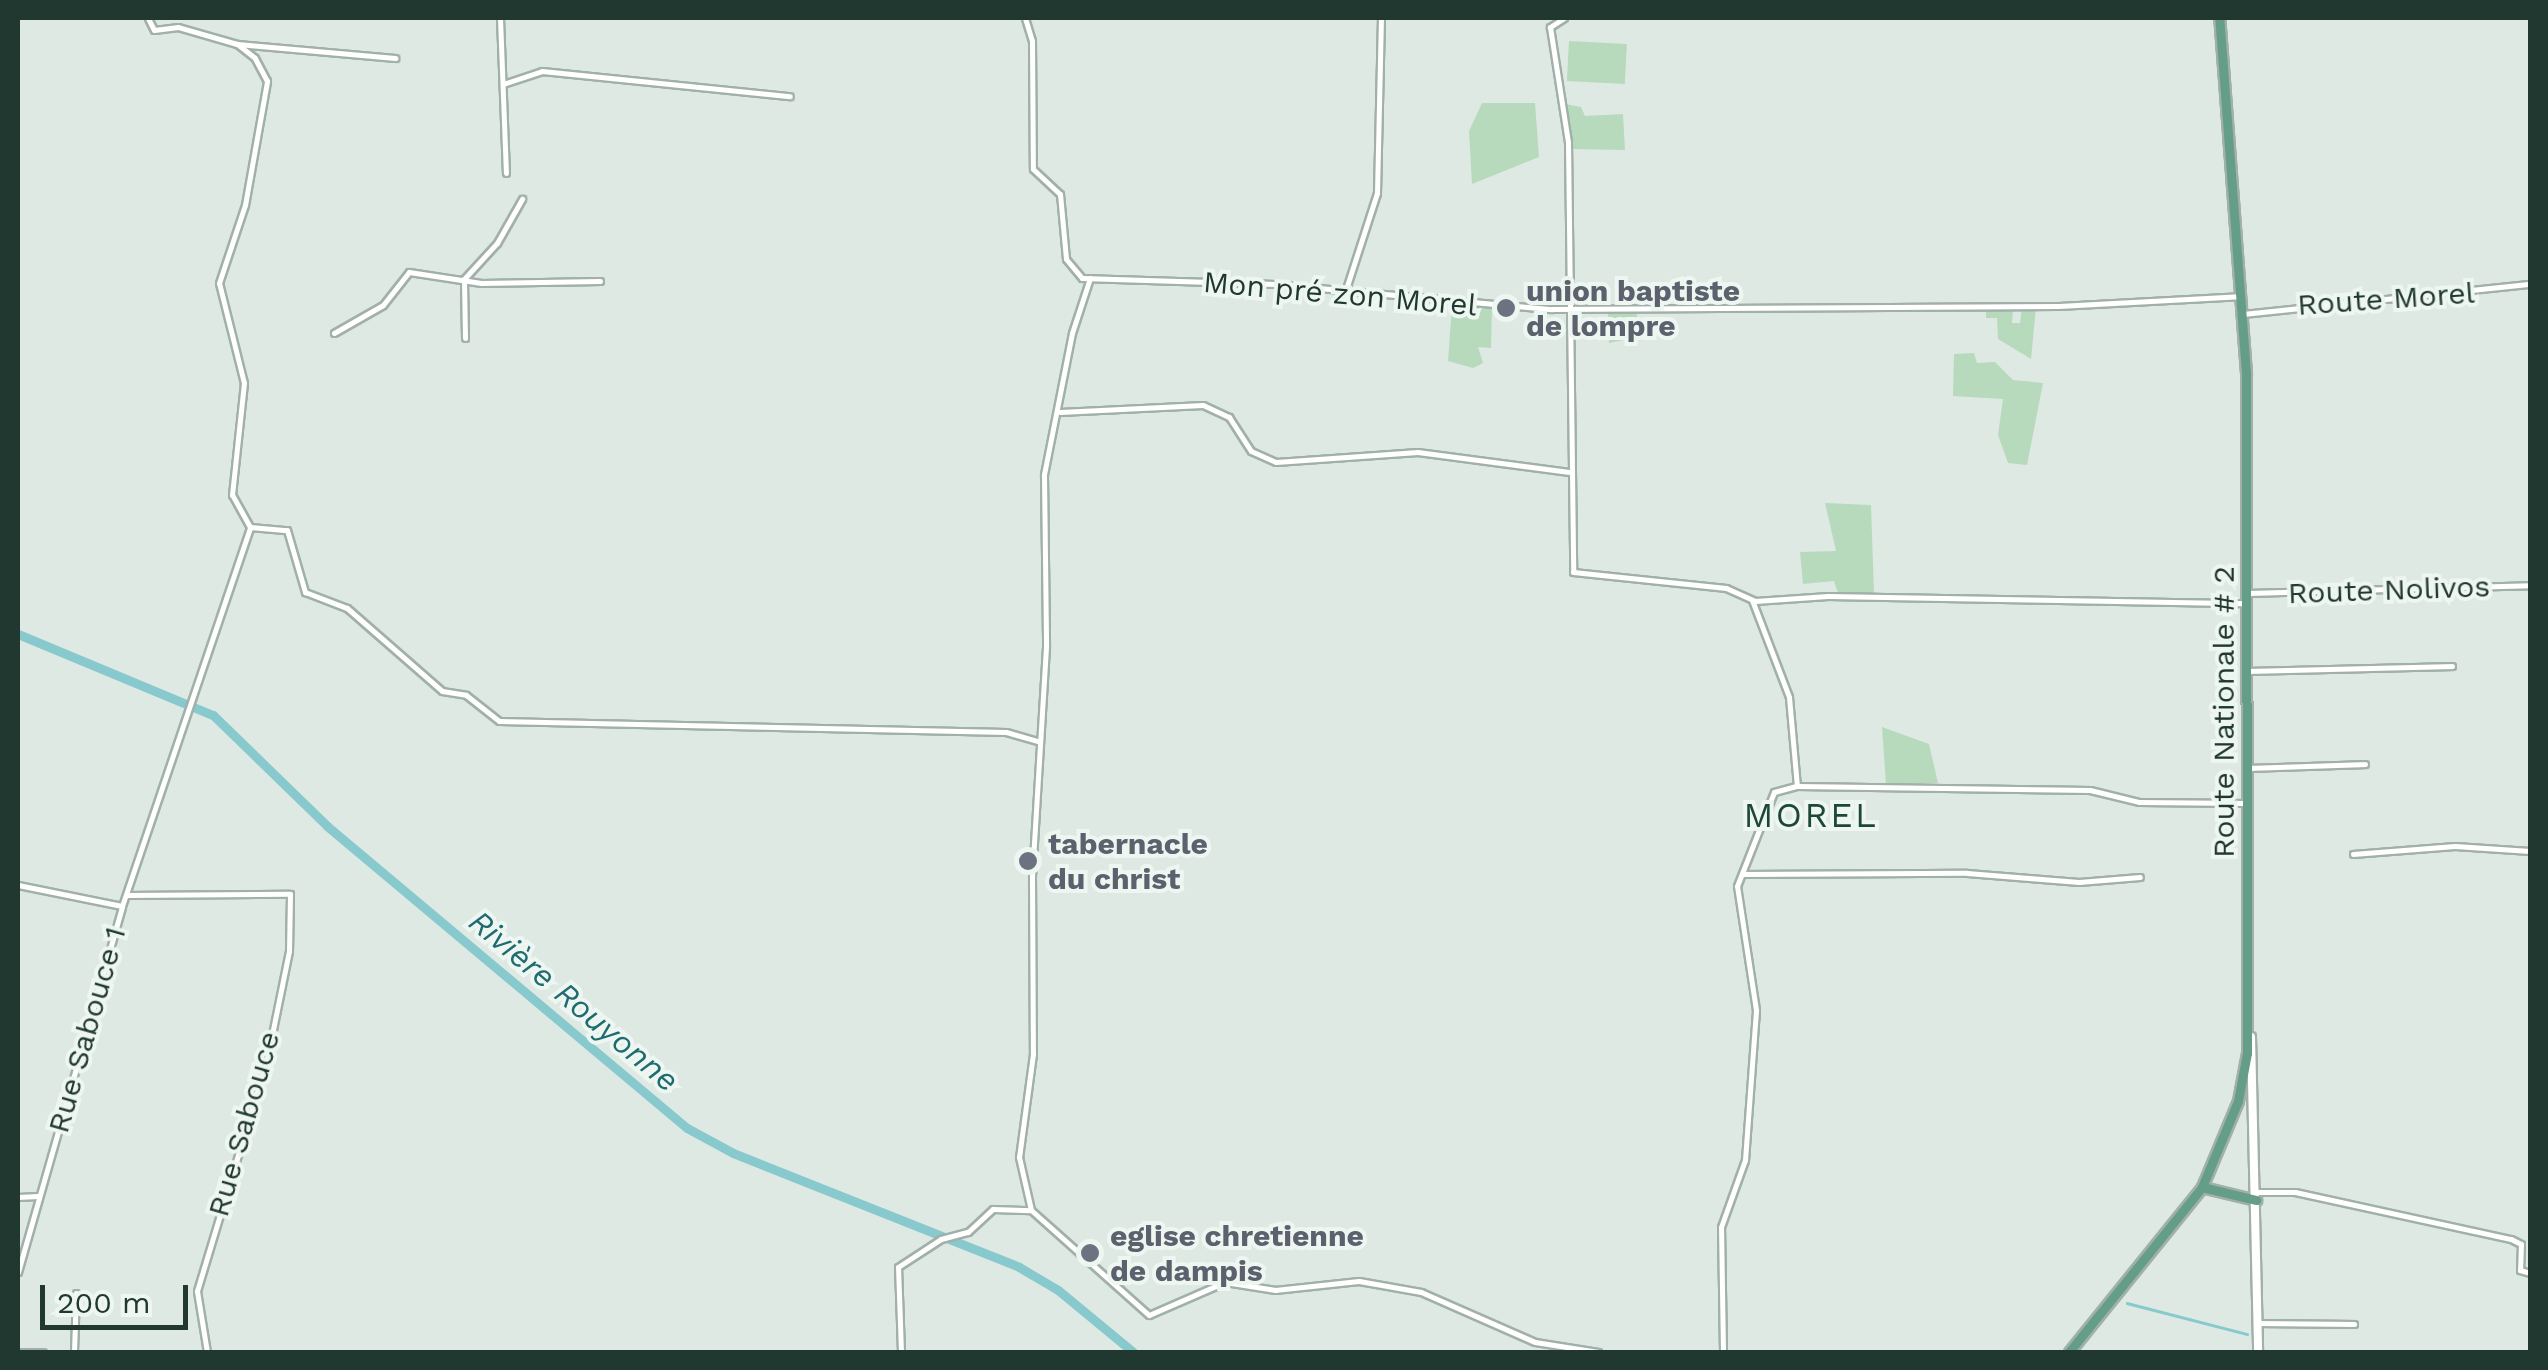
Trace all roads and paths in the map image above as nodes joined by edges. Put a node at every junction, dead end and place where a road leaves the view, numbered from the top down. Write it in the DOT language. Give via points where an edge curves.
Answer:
graph roads {
  1 [pos="148,18"];
  2 [pos="500,18"];
  3 [pos="1025,18"];
  4 [pos="1381,18"];
  5 [pos="1564,18"];
  6 [pos="2220,18"];
  7 [pos="237,44"];
  8 [pos="395,58"];
  9 [pos="503,84"];
  10 [pos="790,96"];
  11 [pos="506,174"];
  12 [pos="522,199"];
  13 [pos="1090,278"];
  14 [pos="464,279"];
  15 [pos="600,281"];
  16 [pos="2530,284"];
  17 [pos="1346,290"];
  18 [pos="2242,296"];
  19 [pos="1572,310"];
  20 [pos="2243,314"];
  21 [pos="334,332"];
  22 [pos="465,338"];
  23 [pos="1060,412"];
  24 [pos="1570,472"];
  25 [pos="250,527"];
  26 [pos="2530,586"];
  27 [pos="1751,597"];
  28 [pos="2248,598"];
  29 [pos="2452,666"];
  30 [pos="2248,672"];
  31 [pos="1038,741"];
  32 [pos="2365,764"];
  33 [pos="2250,768"];
  34 [pos="1797,786"];
  35 [pos="2251,804"];
  36 [pos="2530,851"];
  37 [pos="2352,854"];
  38 [pos="1742,874"];
  39 [pos="2140,877"];
  40 [pos="18,885"];
  41 [pos="127,896"];
  42 [pos="122,906"];
  43 [pos="2249,1018"];
  44 [pos="2202,1186"];
  45 [pos="38,1196"];
  46 [pos="2256,1196"];
  47 [pos="18,1197"];
  48 [pos="1031,1210"];
  49 [pos="18,1272"];
  50 [pos="2530,1273"];
  51 [pos="76,1292"];
  52 [pos="2258,1323"];
  53 [pos="2354,1324"];
  54 [pos="18,1352"];
  55 [pos="43,1352"];
  56 [pos="74,1352"];
  57 [pos="207,1352"];
  58 [pos="900,1352"];
  59 [pos="1598,1352"];
  60 [pos="1723,1352"];
  61 [pos="2069,1352"];
  62 [pos="2258,1352"];
  1 -- 7 [label="street" via="154,30 178,26"];
  2 -- 9 [label="street"];
  3 -- 13 [label="street" via="1032,41 1032,170 1060,194 1066,259"];
  4 -- 17 [label="street" via="1377,193"];
  5 -- 19 [label="street" via="1550,27 1568,142"];
  6 -- 18 [label="main road, Route Nationale # 2"];
  7 -- 8 [label="street"];
  7 -- 25 [label="street" via="255,58 266,81 245,205 219,283 244,383 232,496"];
  9 -- 10 [label="street" via="542,71"];
  9 -- 11 [label="street"];
  12 -- 14 [label="street" via="497,243"];
  13 -- 17 [label="street, Mon pré zon Morel" via="1137,275"];
  13 -- 23 [label="street" via="1072,334"];
  14 -- 15 [label="street"];
  14 -- 21 [label="street" via="409,272 383,305"];
  14 -- 22 [label="street"];
  16 -- 20 [label="street, Route Morel"];
  17 -- 19 [label="street, Mon pré zon Morel"];
  18 -- 19 [label="street, Mon pré zon Morel" via="2047,306 1769,303"];
  18 -- 20 [label="main road, Route Nationale # 2"];
  19 -- 24 [label="street"];
  20 -- 28 [label="main road, Route Nationale # 2"];
  23 -- 24 [label="street" via="1203,405 1228,417 1250,451 1276,462 1418,452"];
  23 -- 31 [label="street" via="1044,476 1045,677"];
  24 -- 27 [label="street, Route Nolivos" via="1570,564 1578,576 1726,588"];
  25 -- 31 [label="street" via="287,530 305,592 347,608 442,691 466,695 499,721 1006,732"];
  25 -- 41 [label="street, Rue Sabouce 1"];
  26 -- 28 [label="street, Route Nolivos"];
  27 -- 28 [label="street, Route Nolivos"];
  27 -- 34 [label="street" via="1789,697"];
  28 -- 30 [label="main road, Route Nationale # 2"];
  29 -- 30 [label="street"];
  30 -- 33 [label="main road, Route Nationale # 2"];
  31 -- 48 [label="street" via="1033,1054 1019,1157"];
  32 -- 33 [label="street"];
  33 -- 35 [label="main road, Route Nationale # 2"];
  34 -- 35 [label="street" via="2090,790 2140,802"];
  34 -- 38 [label="street" via="1774,792"];
  35 -- 43 [label="main road, Route Nationale # 2"];
  36 -- 37 [label="street" via="2455,846"];
  38 -- 39 [label="street" via="1968,873 2079,882"];
  38 -- 60 [label="street" via="1738,921 1756,1010 1745,1160 1721,1227"];
  40 -- 42 [label="street"];
  41 -- 42 [label="street, Rue Sabouce 1"];
  41 -- 57 [label="street, Rue Sabouce" via="290,894 289,950 267,1059 197,1290"];
  42 -- 45 [label="street, Rue Sabouce 1"];
  43 -- 44 [label="main road, Route Nationale # 2" via="2238,1101"];
  43 -- 46 [label="main road"];
  44 -- 46 [label="main road"];
  44 -- 61 [label="main road, Route Nationale # 2"];
  45 -- 47 [label="street"];
  45 -- 49 [label="street, Rue Sabouce 1"];
  46 -- 50 [label="street" via="2295,1192 2511,1238 2520,1244 2520,1270"];
  46 -- 52 [label="main road"];
  48 -- 58 [label="street" via="993,1209 968,1232 941,1239 898,1267"];
  48 -- 59 [label="street" via="1149,1316 1225,1282 1275,1290 1359,1281 1420,1292 1536,1342"];
  51 -- 56 [label="street"];
  52 -- 53 [label="street"];
  52 -- 62 [label="main road"];
  54 -- 55 [label="street"];
}
